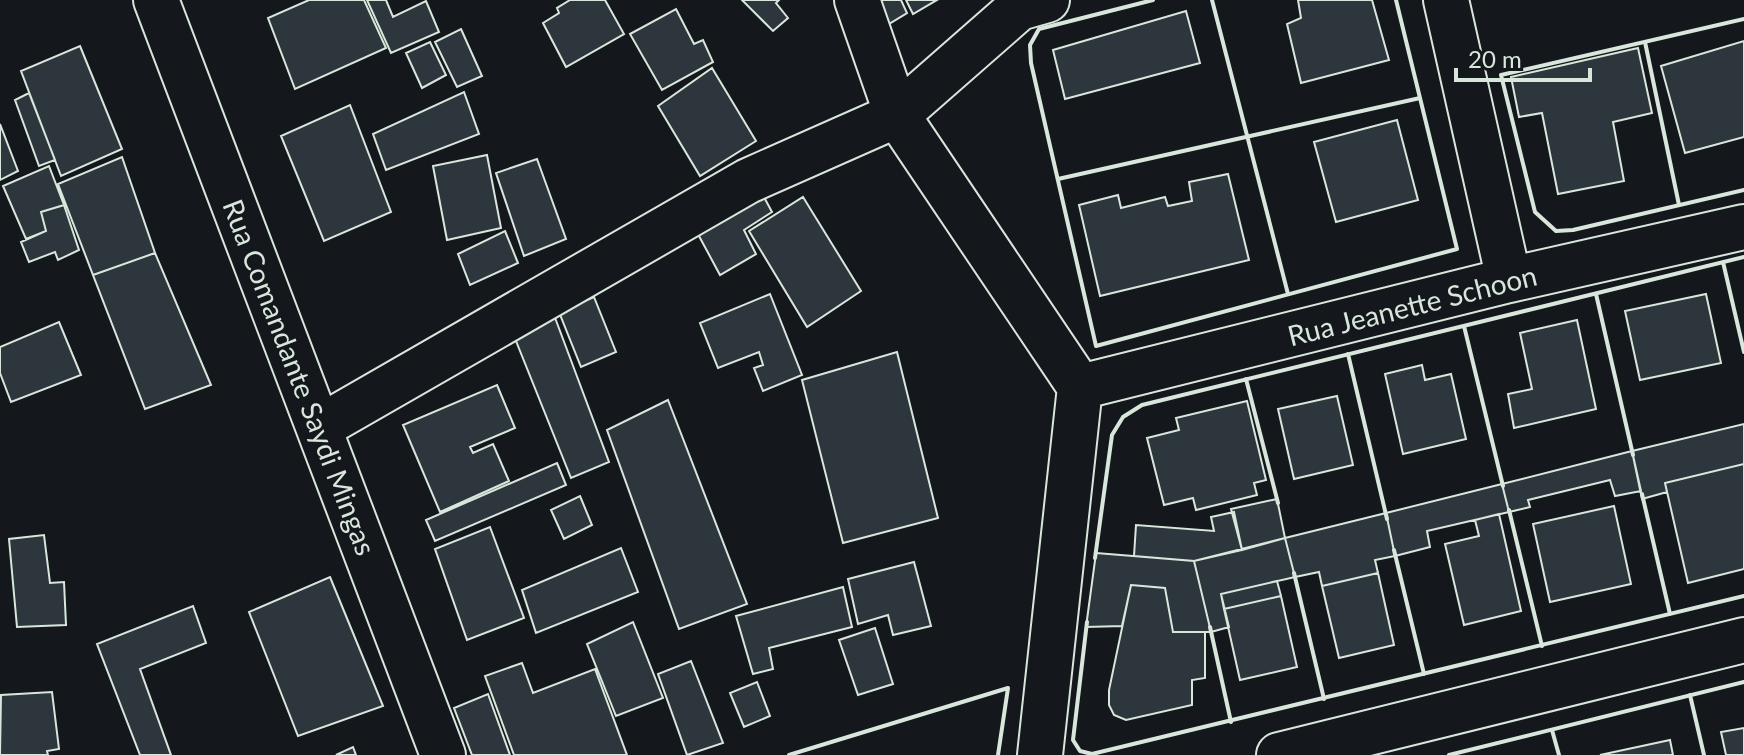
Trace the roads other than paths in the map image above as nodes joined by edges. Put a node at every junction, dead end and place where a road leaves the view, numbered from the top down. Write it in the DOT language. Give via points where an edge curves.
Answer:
graph roads {
  1 [pos="156,0"];
  2 [pos="857,0"];
  3 [pos="1047,0"];
  4 [pos="1446,0"];
  5 [pos="897,115"];
  6 [pos="1744,227"];
  7 [pos="1509,280"];
  8 [pos="1080,387"];
  9 [pos="320,427"];
  10 [pos="1744,640"];
  11 [pos="443,755"];
  12 [pos="1040,755"];
  13 [pos="1279,755"];
  1 -- 9 [label="street, Rua Comandante Saydi Mingas"];
  2 -- 5 [label="street"];
  3 -- 5 [label="street" via="1019,8"];
  4 -- 7 [label="street"];
  5 -- 8 [label="street"];
  5 -- 9 [label="street" via="748,181"];
  6 -- 7 [label="street, Rua Jeanette Schoon"];
  7 -- 8 [label="street, Rua Jeanette Schoon"];
  8 -- 12 [label="street"];
  9 -- 11 [label="street, Rua Comandante Saydi Mingas"];
  10 -- 13 [label="street"];
}
